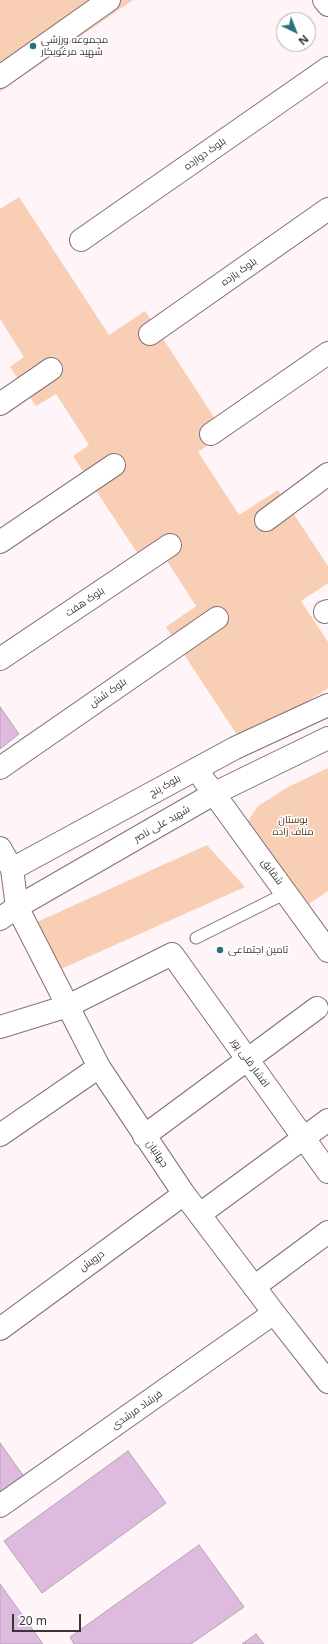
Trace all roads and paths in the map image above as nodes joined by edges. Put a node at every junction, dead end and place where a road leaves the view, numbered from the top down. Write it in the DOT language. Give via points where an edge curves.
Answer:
graph roads {
  1 [pos="110,0"];
  2 [pos="324,0"];
  3 [pos="328,5"];
  4 [pos="328,68"];
  5 [pos="0,77"];
  6 [pos="328,209"];
  7 [pos="81,240"];
  8 [pos="150,334"];
  9 [pos="328,353"];
  10 [pos="51,369"];
  11 [pos="0,404"];
  12 [pos="211,434"];
  13 [pos="114,466"];
  14 [pos="328,474"];
  15 [pos="266,520"];
  16 [pos="0,542"];
  17 [pos="170,545"];
  18 [pos="217,618"];
  19 [pos="0,659"];
  20 [pos="326,710"];
  21 [pos="328,738"];
  22 [pos="0,768"];
  23 [pos="196,769"];
  24 [pos="215,793"];
  25 [pos="0,848"];
  26 [pos="12,869"];
  27 [pos="286,893"];
  28 [pos="8,913"];
  29 [pos="196,938"];
  30 [pos="328,951"];
  31 [pos="68,1006"];
  32 [pos="317,1008"];
  33 [pos="0,1027"];
  34 [pos="248,1060"];
  35 [pos="99,1067"];
  36 [pos="328,1120"];
  37 [pos="0,1135"];
  38 [pos="144,1136"];
  39 [pos="303,1137"];
  40 [pos="328,1172"];
  41 [pos="184,1194"];
  42 [pos="200,1214"];
  43 [pos="328,1232"];
  44 [pos="254,1287"];
  45 [pos="274,1313"];
  46 [pos="0,1329"];
  47 [pos="328,1382"];
  48 [pos="0,1506"];
  1 -- 5 [label="street"];
  2 -- 3 [label="street"];
  4 -- 7 [label="street, بلوک دوازده"];
  6 -- 8 [label="street, بلوک یازده"];
  9 -- 12 [label="street"];
  10 -- 11 [label="street"];
  13 -- 16 [label="street"];
  14 -- 15 [label="street"];
  17 -- 19 [label="street, بلوک هفت"];
  18 -- 22 [label="street, بلوک شش"];
  20 -- 23 [label="street, بلوک پنج" via="235,748"];
  21 -- 24 [label="street, شهید علی ناصر"];
  23 -- 24 [label="street, شقایق"];
  23 -- 26 [label="street, بلوک پنج"];
  24 -- 27 [label="street, شقایق"];
  24 -- 28 [label="street, شهید علی ناصر"];
  25 -- 26 [label="street"];
  26 -- 28 [label="street, جهانیان"];
  27 -- 29 [label="lane"];
  27 -- 30 [label="street, شقایق"];
  28 -- 31 [label="street, جهانیان"];
  31 -- 33 [label="street"];
  31 -- 34 [label="street, افشار قلی پور" via="172,954"];
  31 -- 35 [label="street, جهانیان"];
  32 -- 34 [label="street"];
  34 -- 38 [label="street"];
  34 -- 39 [label="street, افشار قلی پور"];
  35 -- 37 [label="street"];
  35 -- 38 [label="street, جهانیان"];
  36 -- 39 [label="street"];
  38 -- 41 [label="street, جهانیان"];
  39 -- 40 [label="street, افشار قلی پور"];
  39 -- 42 [label="street"];
  41 -- 42 [label="street, جهانیان"];
  41 -- 46 [label="street, درویش"];
  42 -- 44 [label="street, جهانیان"];
  43 -- 44 [label="street"];
  44 -- 45 [label="street, جهانیان"];
  45 -- 47 [label="street, جهانیان"];
  45 -- 48 [label="street, فرشاد مرشدی"];
}
